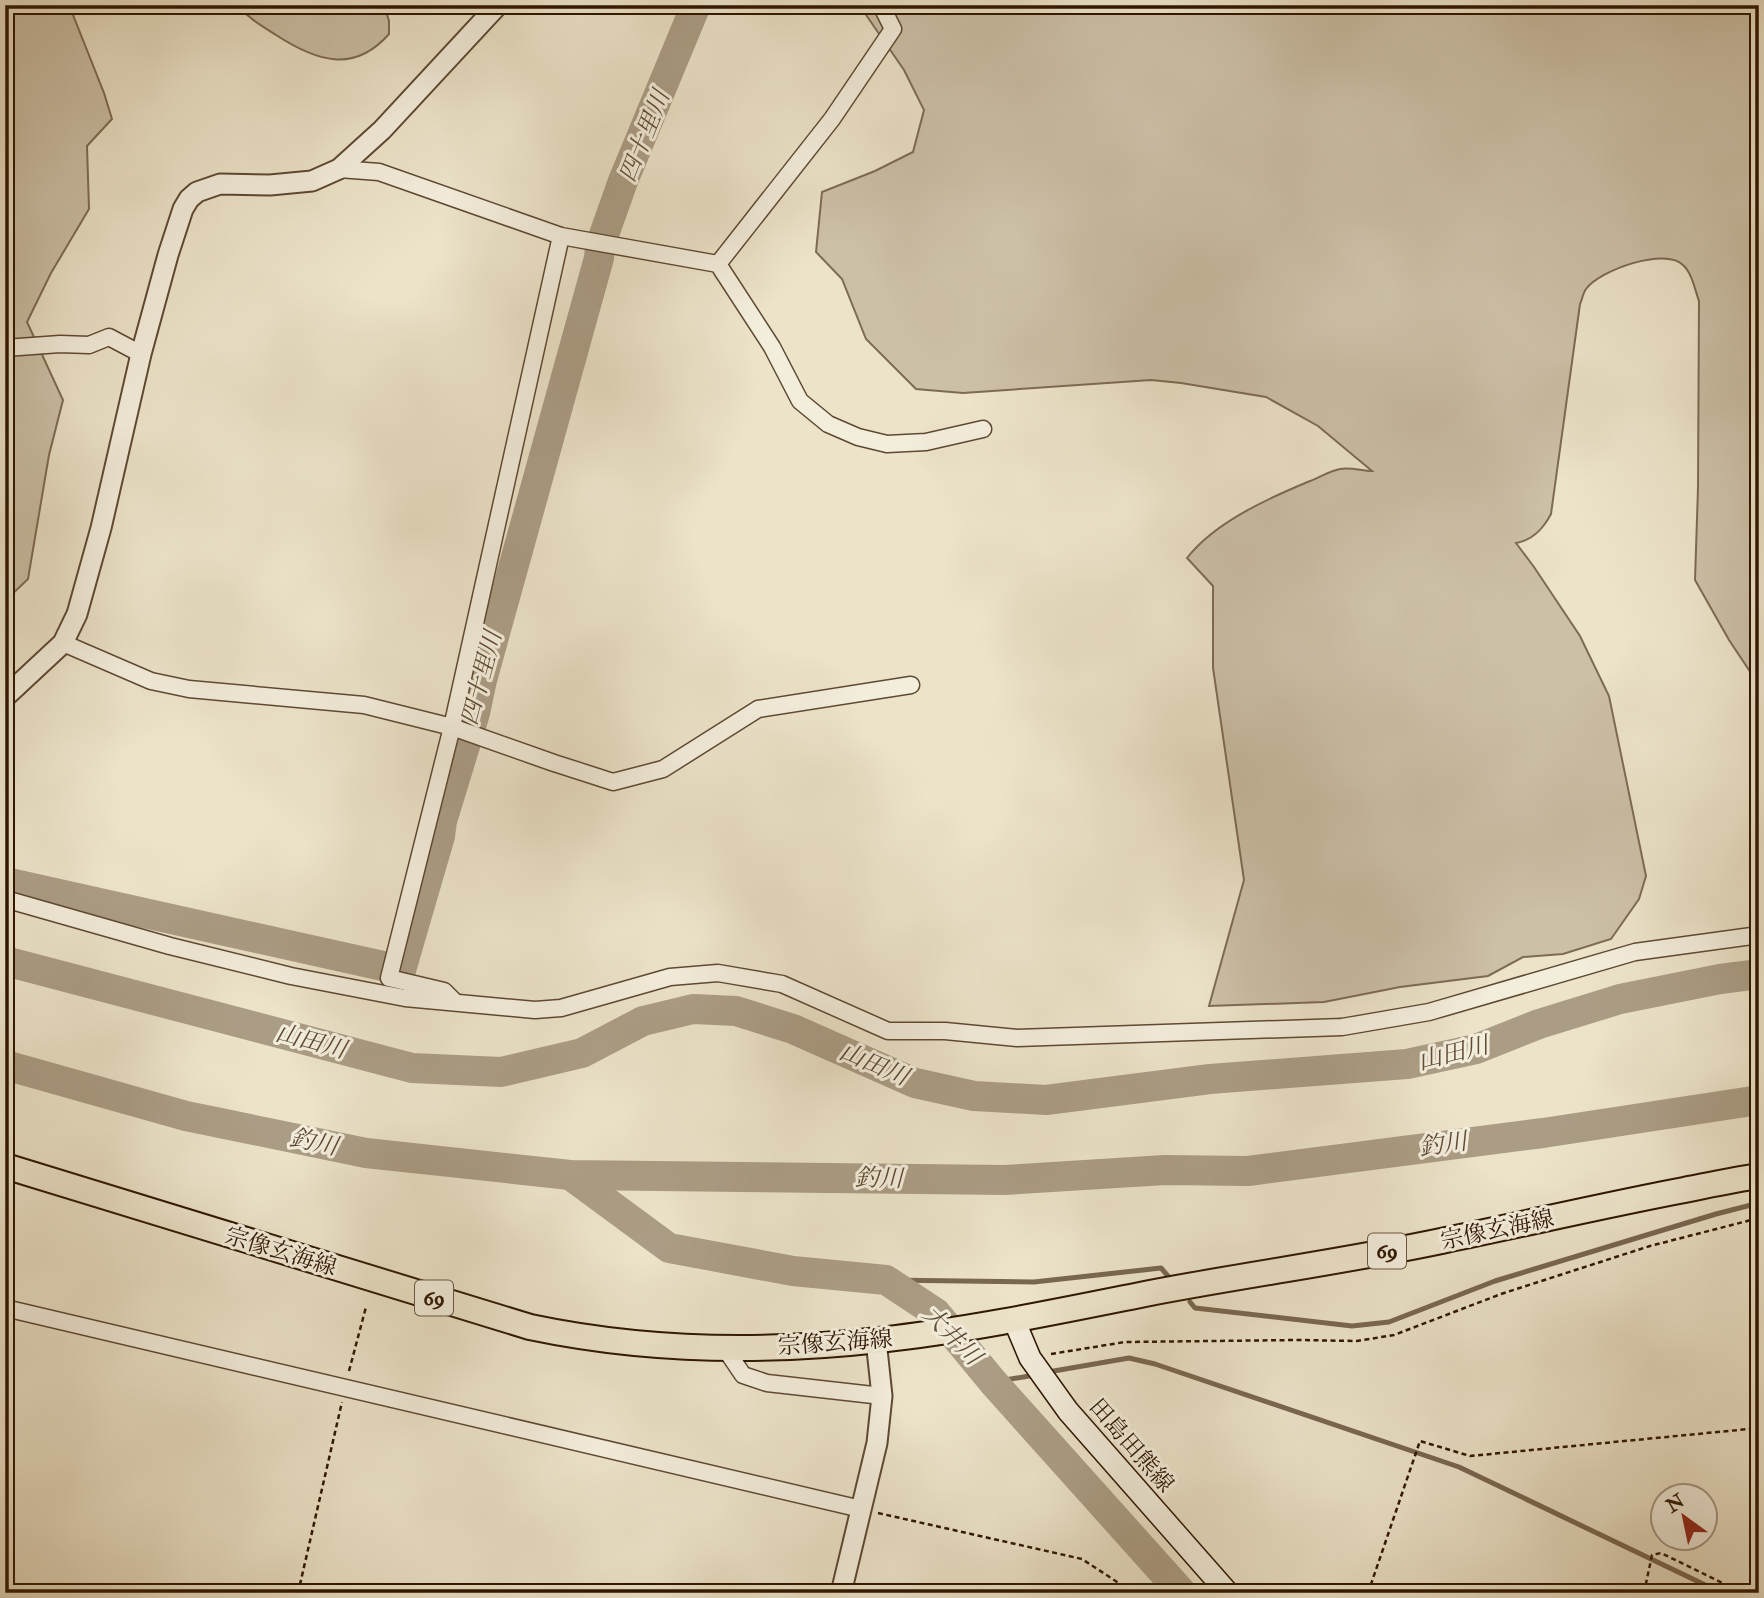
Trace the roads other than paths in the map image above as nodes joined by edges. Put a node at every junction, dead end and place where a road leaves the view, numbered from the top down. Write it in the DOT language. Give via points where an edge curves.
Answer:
graph roads {
  1 [pos="498,5"];
  2 [pos="881,5"];
  3 [pos="339,169"];
  4 [pos="561,236"];
  5 [pos="718,264"];
  6 [pos="5,348"];
  7 [pos="141,354"];
  8 [pos="982,429"];
  9 [pos="63,643"];
  10 [pos="911,685"];
  11 [pos="5,697"];
  12 [pos="452,727"];
  13 [pos="5,899"];
  14 [pos="1759,935"];
  15 [pos="454,1001"];
  16 [pos="5,1166"];
  17 [pos="1759,1176"];
  18 [pos="5,1308"];
  19 [pos="1014,1320"];
  20 [pos="876,1340"];
  21 [pos="724,1347"];
  22 [pos="882,1396"];
  23 [pos="861,1509"];
  24 [pos="841,1593"];
  25 [pos="1228,1593"];
  1 -- 3 [label="street" via="382,130"];
  2 -- 5 [label="street" via="893,29 832,119"];
  3 -- 4 [label="street" via="379,172"];
  3 -- 7 [label="street" via="312,181 220,184 189,199 168,254"];
  4 -- 5 [label="street"];
  4 -- 12 [label="street"];
  5 -- 8 [label="street" via="772,347 800,401 828,424 887,443 926,442"];
  6 -- 7 [label="street" via="89,345 109,337"];
  7 -- 9 [label="street" via="101,528 81,602"];
  9 -- 11 [label="street"];
  9 -- 12 [label="street" via="151,681 189,689 364,705"];
  10 -- 12 [label="street" via="758,709 663,769 613,782"];
  12 -- 15 [label="street" via="389,978 430,987"];
  13 -- 15 [label="street" via="291,976 405,998"];
  14 -- 15 [label="street" via="1635,952 1429,1012 1342,1027 1017,1038 888,1031 782,984 718,972 670,977 561,1008 535,1010"];
  16 -- 21 [label="main road, 宗像玄海線 / 69" via="530,1327 612,1341"];
  17 -- 19 [label="main road, 宗像玄海線 / 69" via="1444,1241"];
  18 -- 23 [label="street"];
  19 -- 20 [label="main road, 宗像玄海線 / 69"];
  19 -- 25 [label="main road, 田島田熊線" via="1030,1358 1068,1411"];
  20 -- 21 [label="main road, 宗像玄海線 / 69"];
  20 -- 22 [label="street"];
  21 -- 22 [label="street" via="743,1375 767,1383"];
  22 -- 23 [label="street" via="877,1443"];
  23 -- 24 [label="street"];
}
